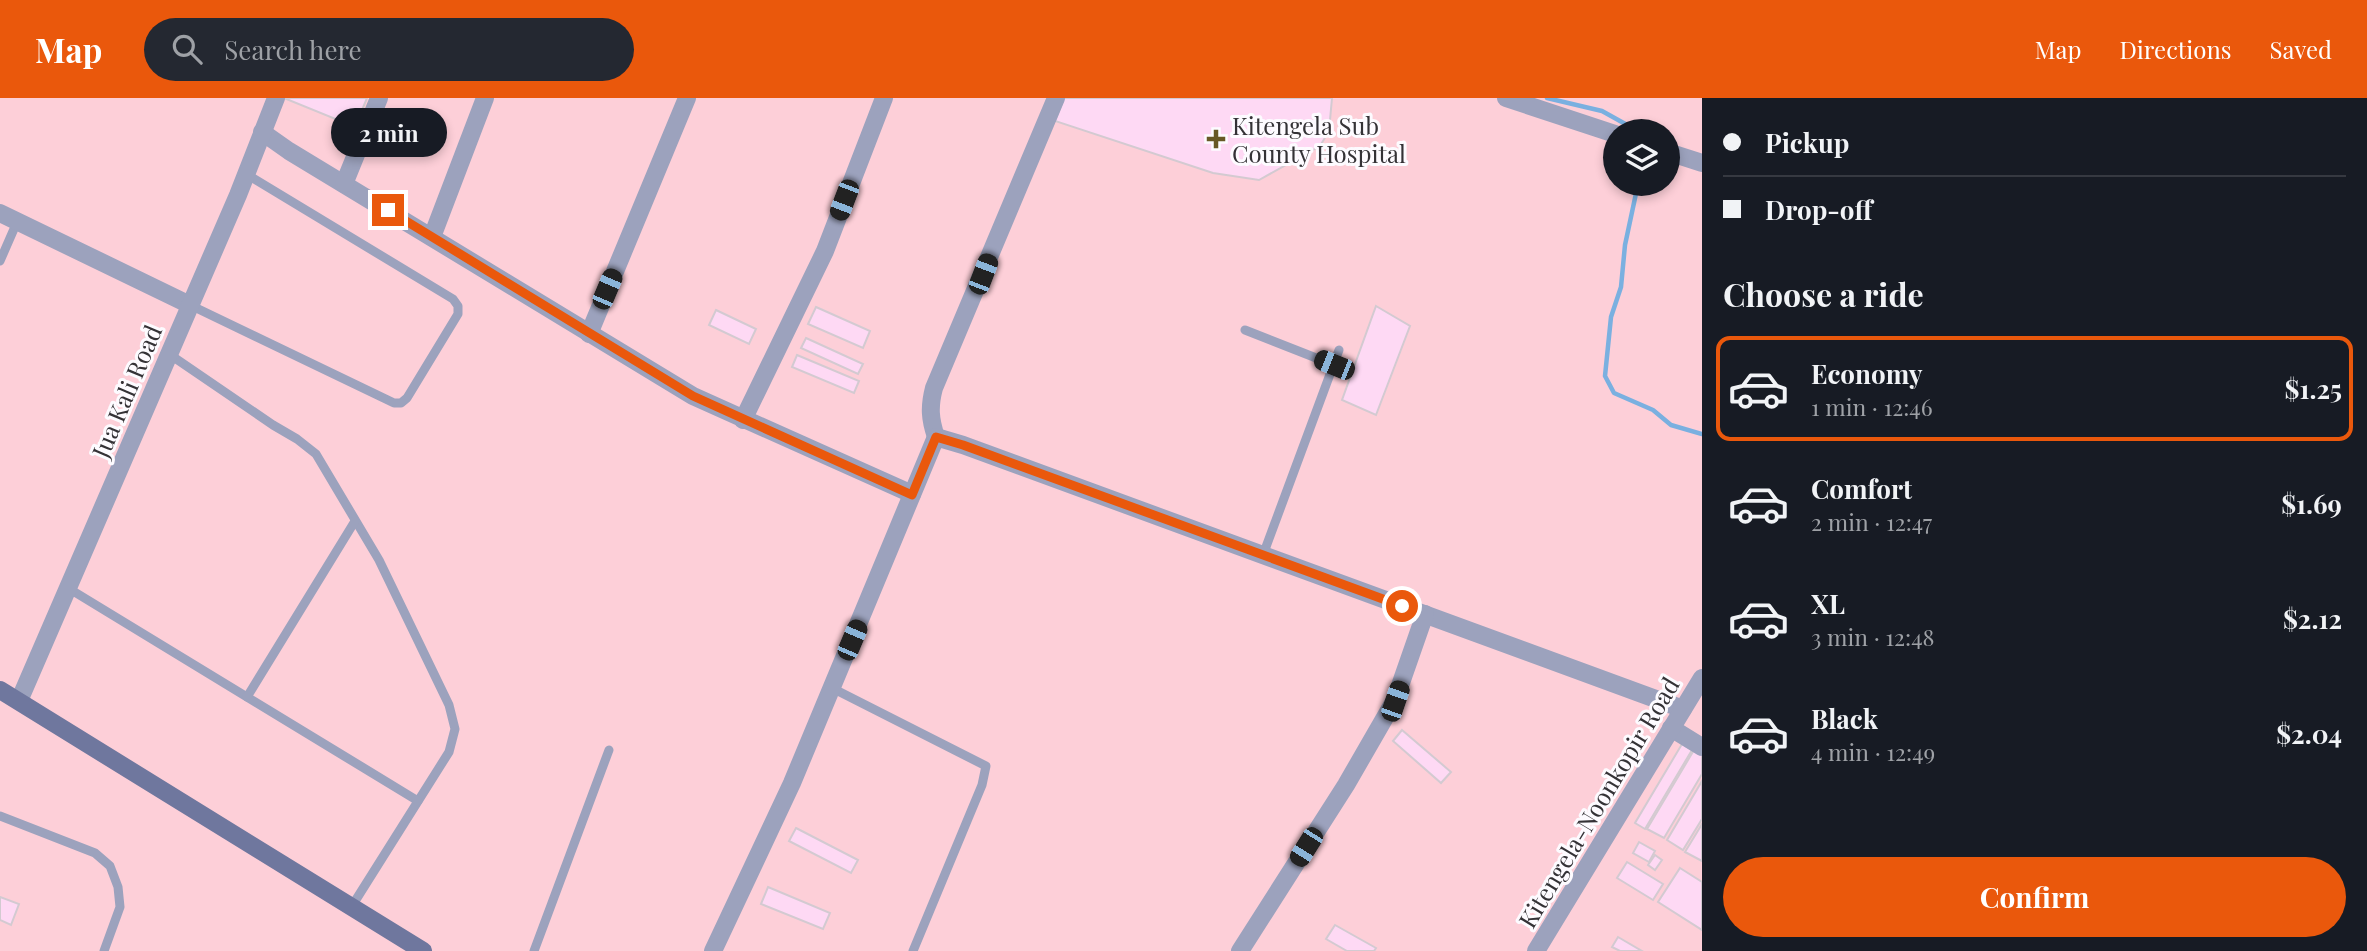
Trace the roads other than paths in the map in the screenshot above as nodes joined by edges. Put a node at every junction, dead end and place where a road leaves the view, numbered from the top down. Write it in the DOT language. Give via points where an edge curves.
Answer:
graph roads {
  1 [pos="276,98"];
  2 [pos="379,98"];
  3 [pos="485,98"];
  4 [pos="687,98"];
  5 [pos="884,98"];
  6 [pos="1056,98"];
  7 [pos="1506,98"];
  8 [pos="1603,130"];
  9 [pos="262,132"];
  10 [pos="1680,156"];
  11 [pos="1702,163"];
  12 [pos="246,174"];
  13 [pos="344,184"];
  14 [pos="0,213"];
  15 [pos="17,222"];
  16 [pos="432,237"];
  17 [pos="0,261"];
  18 [pos="190,305"];
  19 [pos="1245,330"];
  20 [pos="589,334"];
  21 [pos="1339,350"];
  22 [pos="169,354"];
  23 [pos="1334,365"];
  24 [pos="743,419"];
  25 [pos="936,437"];
  26 [pos="912,495"];
  27 [pos="355,521"];
  28 [pos="1263,555"];
  29 [pos="68,588"];
  30 [pos="1425,614"];
  31 [pos="1702,678"];
  32 [pos="832,688"];
  33 [pos="0,690"];
  34 [pos="247,697"];
  35 [pos="19,701"];
  36 [pos="1683,709"];
  37 [pos="1671,728"];
  38 [pos="1702,747"];
  39 [pos="609,750"];
  40 [pos="418,801"];
  41 [pos="0,816"];
  42 [pos="352,906"];
  43 [pos="104,951"];
  44 [pos="423,951"];
  45 [pos="534,951"];
  46 [pos="713,951"];
  47 [pos="913,951"];
  48 [pos="1240,951"];
  49 [pos="1536,951"];
  1 -- 9 [label="street, Jua Kali Road"];
  2 -- 13 [label="street"];
  3 -- 16 [label="street"];
  4 -- 20 [label="street"];
  5 -- 24 [label="street" via="825,251"];
  6 -- 25 [label="street" via="934,388 930,421"];
  7 -- 8 [label="street"];
  9 -- 12 [label="street, Jua Kali Road"];
  9 -- 13 [label="street"];
  10 -- 11 [label="street"];
  12 -- 18 [label="street, Jua Kali Road"];
  12 -- 18 [label="lane" via="453,299 458,314 407,398 394,403"];
  13 -- 16 [label="street"];
  14 -- 15 [label="street"];
  15 -- 17 [label="lane"];
  15 -- 18 [label="street"];
  16 -- 20 [label="street"];
  18 -- 22 [label="street, Jua Kali Road"];
  19 -- 23 [label="lane"];
  20 -- 24 [label="street" via="693,396"];
  21 -- 23 [label="lane"];
  22 -- 27 [label="lane" via="316,454"];
  22 -- 29 [label="street, Jua Kali Road"];
  23 -- 28 [label="lane"];
  24 -- 26 [label="street"];
  25 -- 26 [label="street"];
  25 -- 28 [label="street"];
  26 -- 32 [label="street"];
  27 -- 34 [label="lane"];
  27 -- 40 [label="lane" via="379,560 449,705 455,729 449,752"];
  28 -- 30 [label="street"];
  29 -- 34 [label="lane"];
  29 -- 35 [label="street, Jua Kali Road"];
  30 -- 36 [label="street"];
  30 -- 48 [label="street" via="1395,701"];
  31 -- 36 [label="street, Kitengela-Noonkopir Road"];
  32 -- 46 [label="street"];
  32 -- 47 [label="lane" via="986,766"];
  33 -- 35 [label="street"];
  34 -- 40 [label="lane"];
  35 -- 42 [label="street"];
  36 -- 37 [label="street, Kitengela-Noonkopir Road"];
  37 -- 38 [label="street"];
  37 -- 49 [label="street, Kitengela-Noonkopir Road"];
  39 -- 45 [label="lane"];
  40 -- 42 [label="lane"];
  41 -- 43 [label="lane" via="95,853 110,866 120,907"];
  42 -- 44 [label="street"];
}
